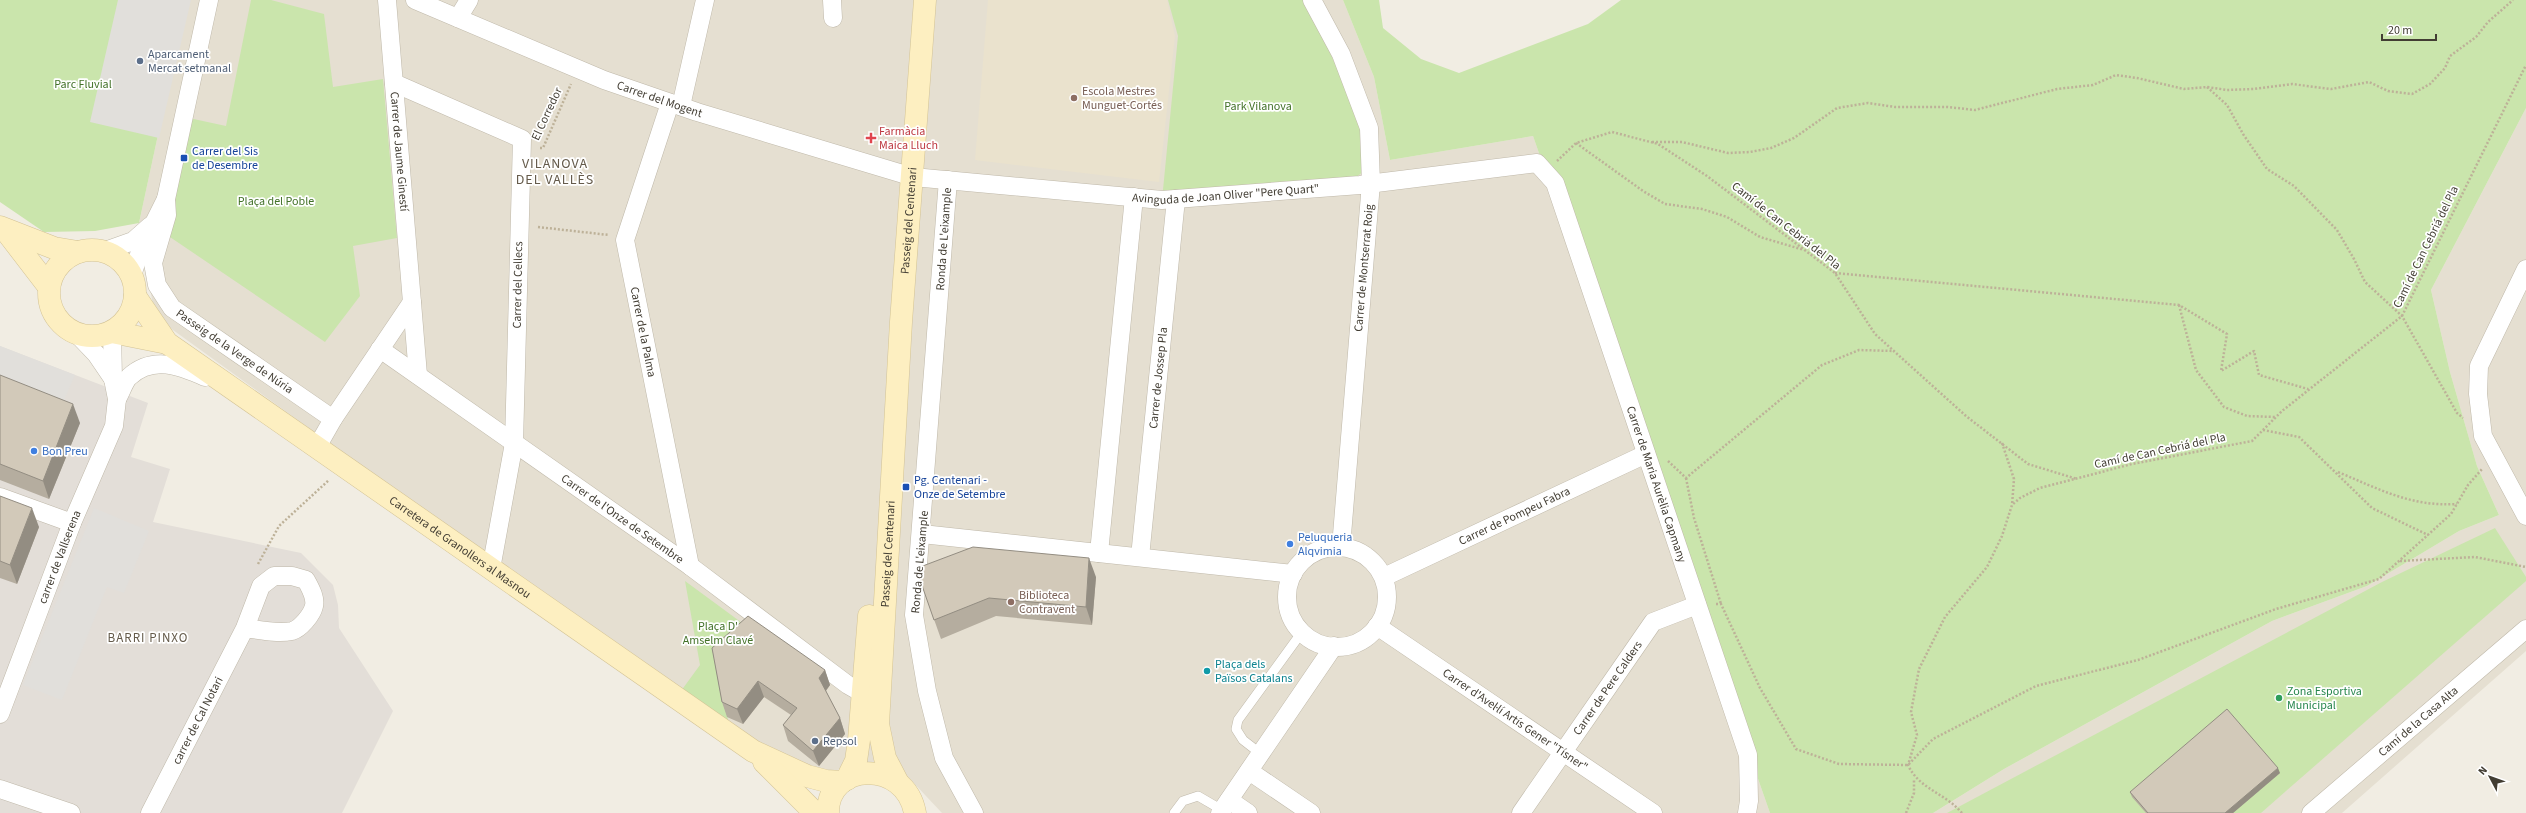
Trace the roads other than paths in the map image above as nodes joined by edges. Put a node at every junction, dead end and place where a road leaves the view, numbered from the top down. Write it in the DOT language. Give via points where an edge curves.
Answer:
graph roads {
  1 [pos="209,0"];
  2 [pos="387,0"];
  3 [pos="415,0"];
  4 [pos="469,0"];
  5 [pos="705,0"];
  6 [pos="832,0"];
  7 [pos="925,0"];
  8 [pos="1312,0"];
  9 [pos="458,18"];
  10 [pos="833,18"];
  11 [pos="394,83"];
  12 [pos="676,104"];
  13 [pos="1541,168"];
  14 [pos="913,177"];
  15 [pos="948,180"];
  16 [pos="1371,183"];
  17 [pos="1134,198"];
  18 [pos="166,199"];
  19 [pos="1176,199"];
  20 [pos="152,224"];
  21 [pos="2,228"];
  22 [pos="105,251"];
  23 [pos="78,252"];
  24 [pos="2526,269"];
  25 [pos="132,275"];
  26 [pos="49,287"];
  27 [pos="135,296"];
  28 [pos="412,302"];
  29 [pos="901,322"];
  30 [pos="112,332"];
  31 [pos="76,333"];
  32 [pos="167,343"];
  33 [pos="380,349"];
  34 [pos="418,375"];
  35 [pos="113,379"];
  36 [pos="227,386"];
  37 [pos="117,399"];
  38 [pos="333,419"];
  39 [pos="514,443"];
  40 [pos="317,448"];
  41 [pos="1646,454"];
  42 [pos="0,497"];
  43 [pos="2526,516"];
  44 [pos="72,523"];
  45 [pos="922,534"];
  46 [pos="1341,547"];
  47 [pos="1099,553"];
  48 [pos="1140,557"];
  49 [pos="690,566"];
  50 [pos="490,569"];
  51 [pos="1293,574"];
  52 [pos="1384,577"];
  53 [pos="1697,605"];
  54 [pos="1377,626"];
  55 [pos="245,628"];
  56 [pos="2526,629"];
  57 [pos="1302,632"];
  58 [pos="1334,646"];
  59 [pos="862,693"];
  60 [pos="0,714"];
  61 [pos="754,751"];
  62 [pos="1564,753"];
  63 [pos="1261,754"];
  64 [pos="1249,771"];
  65 [pos="845,781"];
  66 [pos="897,781"];
  67 [pos="0,790"];
  68 [pos="1224,808"];
  69 [pos="71,813"];
  70 [pos="150,813"];
  71 [pos="815,813"];
  72 [pos="828,813"];
  73 [pos="915,813"];
  74 [pos="974,813"];
  75 [pos="1174,813"];
  76 [pos="1248,813"];
  77 [pos="1311,813"];
  78 [pos="1521,813"];
  79 [pos="1653,813"];
  80 [pos="1747,813"];
  81 [pos="2311,813"];
  1 -- 18 [label="street"];
  2 -- 11 [label="street, Carrer de Jaume Ginestí"];
  3 -- 9 [label="street, Carrer del Mogent"];
  4 -- 9 [label="street"];
  5 -- 12 [label="street, Carrer de la Palma"];
  6 -- 10 [label="street"];
  7 -- 14 [label="main road, Passeig del Centenari"];
  8 -- 16 [label="street, Carrer de Montserrat Roig" via="1341,54 1369,128"];
  9 -- 12 [label="street, Carrer del Mogent" via="578,69"];
  11 -- 28 [label="street, Carrer de Jaume Ginestí"];
  11 -- 39 [label="street, Carrer del Cellecs" via="522,139"];
  12 -- 14 [label="street, Carrer del Mogent"];
  12 -- 49 [label="street, Carrer de la Palma" via="626,237"];
  13 -- 16 [label="street, Avinguda de Joan Oliver \"Pere Quart\""];
  13 -- 41 [label="street, Carrer de Maria Aurèlia Capmany" via="1555,184"];
  14 -- 15 [label="street, Avinguda de Joan Oliver \"Pere Quart\""];
  14 -- 29 [label="main road, Passeig del Centenari"];
  15 -- 17 [label="street, Avinguda de Joan Oliver \"Pere Quart\""];
  15 -- 45 [label="street, Ronda de L'eixample"];
  16 -- 19 [label="street, Avinguda de Joan Oliver \"Pere Quart\""];
  16 -- 46 [label="street, Carrer de Montserrat Roig"];
  17 -- 19 [label="street, Avinguda de Joan Oliver \"Pere Quart\""];
  17 -- 47 [label="street"];
  18 -- 20 [label="street"];
  18 -- 38 [label="street, Passeig de la Verge de Núria" via="167,215 153,263 157,285 172,308"];
  19 -- 48 [label="street, Carrer de Jossep Pla"];
  20 -- 22 [label="street" via="133,241"];
  20 -- 25 [label="street"];
  21 -- 23 [label="main road" via="54,248"];
  21 -- 26 [label="main road"];
  22 -- 23 [label="main road" via="90,249"];
  22 -- 25 [label="main road" via="118,258"];
  23 -- 26 [label="main road" via="58,266"];
  24 -- 43 [label="street" via="2479,366 2478,394 2483,436"];
  25 -- 27 [label="main road"];
  26 -- 31 [label="main road" via="49,300 54,314 63,326"];
  27 -- 30 [label="main road" via="128,317"];
  27 -- 32 [label="main road, Carretera de Granollers al Masnou"];
  28 -- 33 [label="street"];
  28 -- 34 [label="street, Carrer de Jaume Ginestí"];
  29 -- 59 [label="main road, Passeig del Centenari" via="886,418"];
  29 -- 66 [label="main road, Passeig del Centenari" via="878,724 885,758"];
  30 -- 31 [label="main road" via="90,336"];
  30 -- 32 [label="main road, Carretera de Granollers al Masnou"];
  30 -- 35 [label="street, carrer de Vallserena"];
  31 -- 35 [label="street, carrer de Vallserena" via="96,354"];
  32 -- 36 [label="main road, Carretera de Granollers al Masnou"];
  33 -- 34 [label="street, Carrer de l'Onze de Setembre"];
  33 -- 38 [label="street"];
  34 -- 39 [label="street, Carrer de l'Onze de Setembre"];
  35 -- 37 [label="street, carrer de Vallserena"];
  36 -- 37 [label="street, carrer de Vallserena" via="184,368 166,363 152,363 129,377"];
  36 -- 40 [label="main road, Carretera de Granollers al Masnou"];
  37 -- 44 [label="street, carrer de Vallserena" via="114,426"];
  38 -- 40 [label="street"];
  39 -- 49 [label="street, Carrer de l'Onze de Setembre"];
  39 -- 50 [label="street, Carrer del Cellecs"];
  40 -- 50 [label="main road, Carretera de Granollers al Masnou"];
  41 -- 52 [label="street, Carrer de Pompeu Fabra"];
  41 -- 53 [label="street, Carrer de Maria Aurèlia Capmany"];
  42 -- 44 [label="street"];
  44 -- 60 [label="street, carrer de Vallserena"];
  45 -- 47 [label="street"];
  45 -- 74 [label="street, Ronda de L'eixample" via="914,615 926,691 944,758"];
  46 -- 51 [label="street" via="1324,549 1308,556"];
  46 -- 52 [label="street" via="1358,552 1374,563"];
  47 -- 48 [label="street"];
  48 -- 51 [label="street"];
  49 -- 59 [label="street, Carrer de l'Onze de Setembre"];
  50 -- 61 [label="main road, Carretera de Granollers al Masnou"];
  51 -- 57 [label="street" via="1288,590 1288,608"];
  52 -- 54 [label="street" via="1387,591 1386,608"];
  53 -- 62 [label="street, Carrer de Pere Calders" via="1653,622"];
  53 -- 80 [label="street, Carrer de Maria Aurèlia Capmany" via="1748,755"];
  54 -- 58 [label="street" via="1371,634 1358,642 1342,647"];
  54 -- 62 [label="street, Carrer d'Avel·lí Artís Gener \"Tísner\""];
  55 -- 55 [label="street, carrer de Cal Notari" via="261,586 274,576 292,576 306,580 313,593 314,607 305,622 293,631"];
  55 -- 70 [label="street, carrer de Cal Notari"];
  56 -- 81 [label="street, Camí de la Casa Alta"];
  57 -- 58 [label="street" via="1321,644"];
  57 -- 63 [label="lane" via="1238,720 1236,729 1243,740"];
  58 -- 63 [label="street"];
  59 -- 65 [label="main road, Passeig del Centenari" via="856,761"];
  61 -- 65 [label="main road, Carretera de Granollers al Masnou" via="807,776 826,781"];
  61 -- 71 [label="main road, Carretera de Granollers al Masnou"];
  62 -- 78 [label="street, Carrer de Pere Calders"];
  62 -- 79 [label="street, Carrer d'Avel·lí Artís Gener \"Tísner\""];
  63 -- 64 [label="street"];
  64 -- 68 [label="street"];
  64 -- 77 [label="street"];
  65 -- 66 [label="main road" via="868,773 878,773"];
  65 -- 72 [label="main road, Passeig del Centenari" via="829,800"];
  66 -- 73 [label="main road, Passeig del Centenari" via="910,797"];
  67 -- 69 [label="street"];
  68 -- 75 [label="lane" via="1198,796 1183,801"];
  68 -- 76 [label="street"];
}
